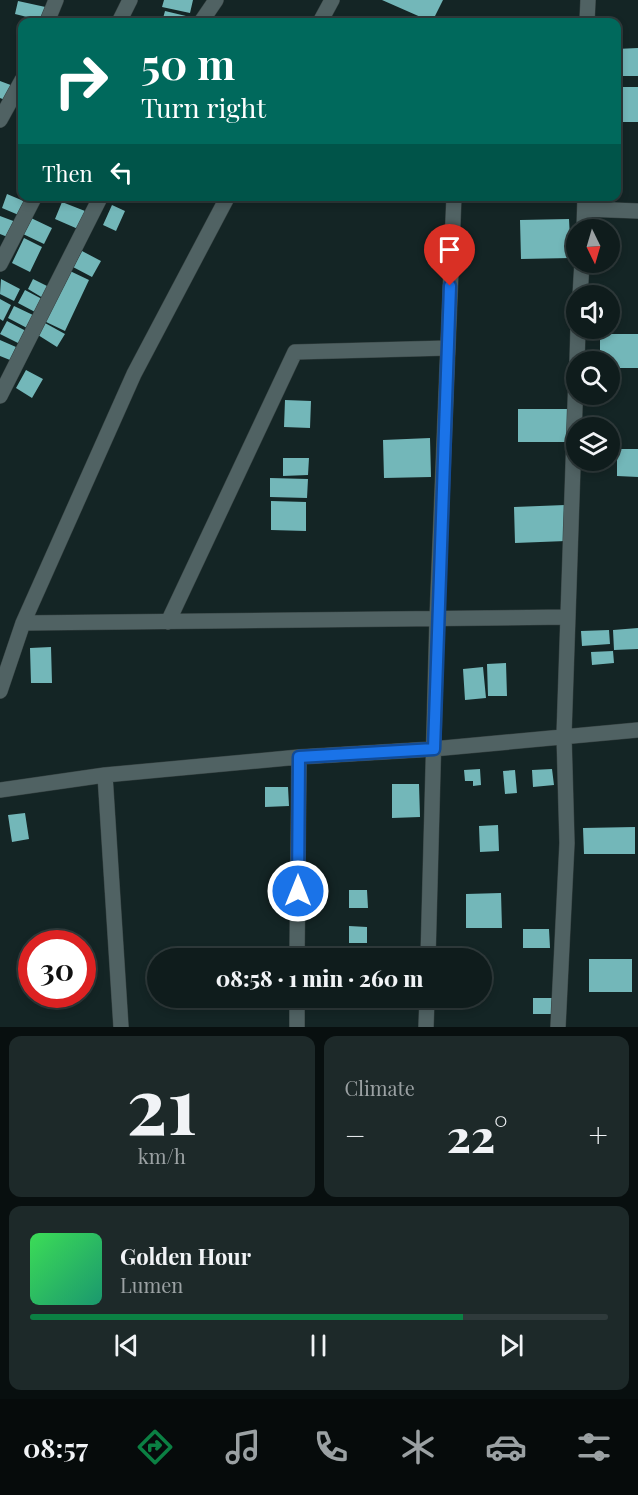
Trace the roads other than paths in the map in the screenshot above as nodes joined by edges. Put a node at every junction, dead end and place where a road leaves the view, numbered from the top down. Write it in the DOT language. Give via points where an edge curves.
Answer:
graph roads {
  1 [pos="56,0"];
  2 [pos="130,0"];
  3 [pos="216,0"];
  4 [pos="332,0"];
  5 [pos="588,0"];
  6 [pos="49,18"];
  7 [pos="121,18"];
  8 [pos="204,18"];
  9 [pos="322,18"];
  10 [pos="587,18"];
  11 [pos="18,87"];
  12 [pos="0,120"];
  13 [pos="32,201"];
  14 [pos="98,201"];
  15 [pos="225,201"];
  16 [pos="454,201"];
  17 [pos="585,203"];
  18 [pos="638,211"];
  19 [pos="584,219"];
  20 [pos="0,264"];
  21 [pos="448,348"];
  22 [pos="0,396"];
  23 [pos="575,405"];
  24 [pos="568,617"];
  25 [pos="437,619"];
  26 [pos="168,622"];
  27 [pos="23,623"];
  28 [pos="0,691"];
  29 [pos="638,730"];
  30 [pos="564,735"];
  31 [pos="434,749"];
  32 [pos="299,757"];
  33 [pos="105,775"];
  34 [pos="0,790"];
  35 [pos="297,948"];
  36 [pos="428,948"];
  37 [pos="297,1008"];
  38 [pos="427,1008"];
  39 [pos="121,1027"];
  40 [pos="297,1027"];
  41 [pos="426,1027"];
  42 [pos="558,1027"];
  1 -- 6 [label="street"];
  2 -- 7 [label="street"];
  3 -- 8 [label="street"];
  4 -- 9 [label="street"];
  5 -- 10 [label="street"];
  11 -- 12 [label="street"];
  13 -- 20 [label="street"];
  14 -- 22 [label="street"];
  15 -- 27 [label="street" via="134,374"];
  16 -- 21 [label="street"];
  17 -- 18 [label="street"];
  17 -- 19 [label="street"];
  21 -- 25 [label="street"];
  21 -- 26 [label="street" via="295,352"];
  23 -- 24 [label="street"];
  24 -- 25 [label="street"];
  24 -- 30 [label="street"];
  25 -- 26 [label="street"];
  25 -- 31 [label="street"];
  26 -- 27 [label="street"];
  27 -- 28 [label="street"];
  29 -- 30 [label="street"];
  30 -- 31 [label="street"];
  30 -- 42 [label="street" via="567,843"];
  31 -- 32 [label="street"];
  31 -- 36 [label="street"];
  32 -- 33 [label="street"];
  32 -- 35 [label="street"];
  33 -- 34 [label="street"];
  33 -- 39 [label="street"];
  37 -- 40 [label="street"];
  38 -- 41 [label="street"];
}
